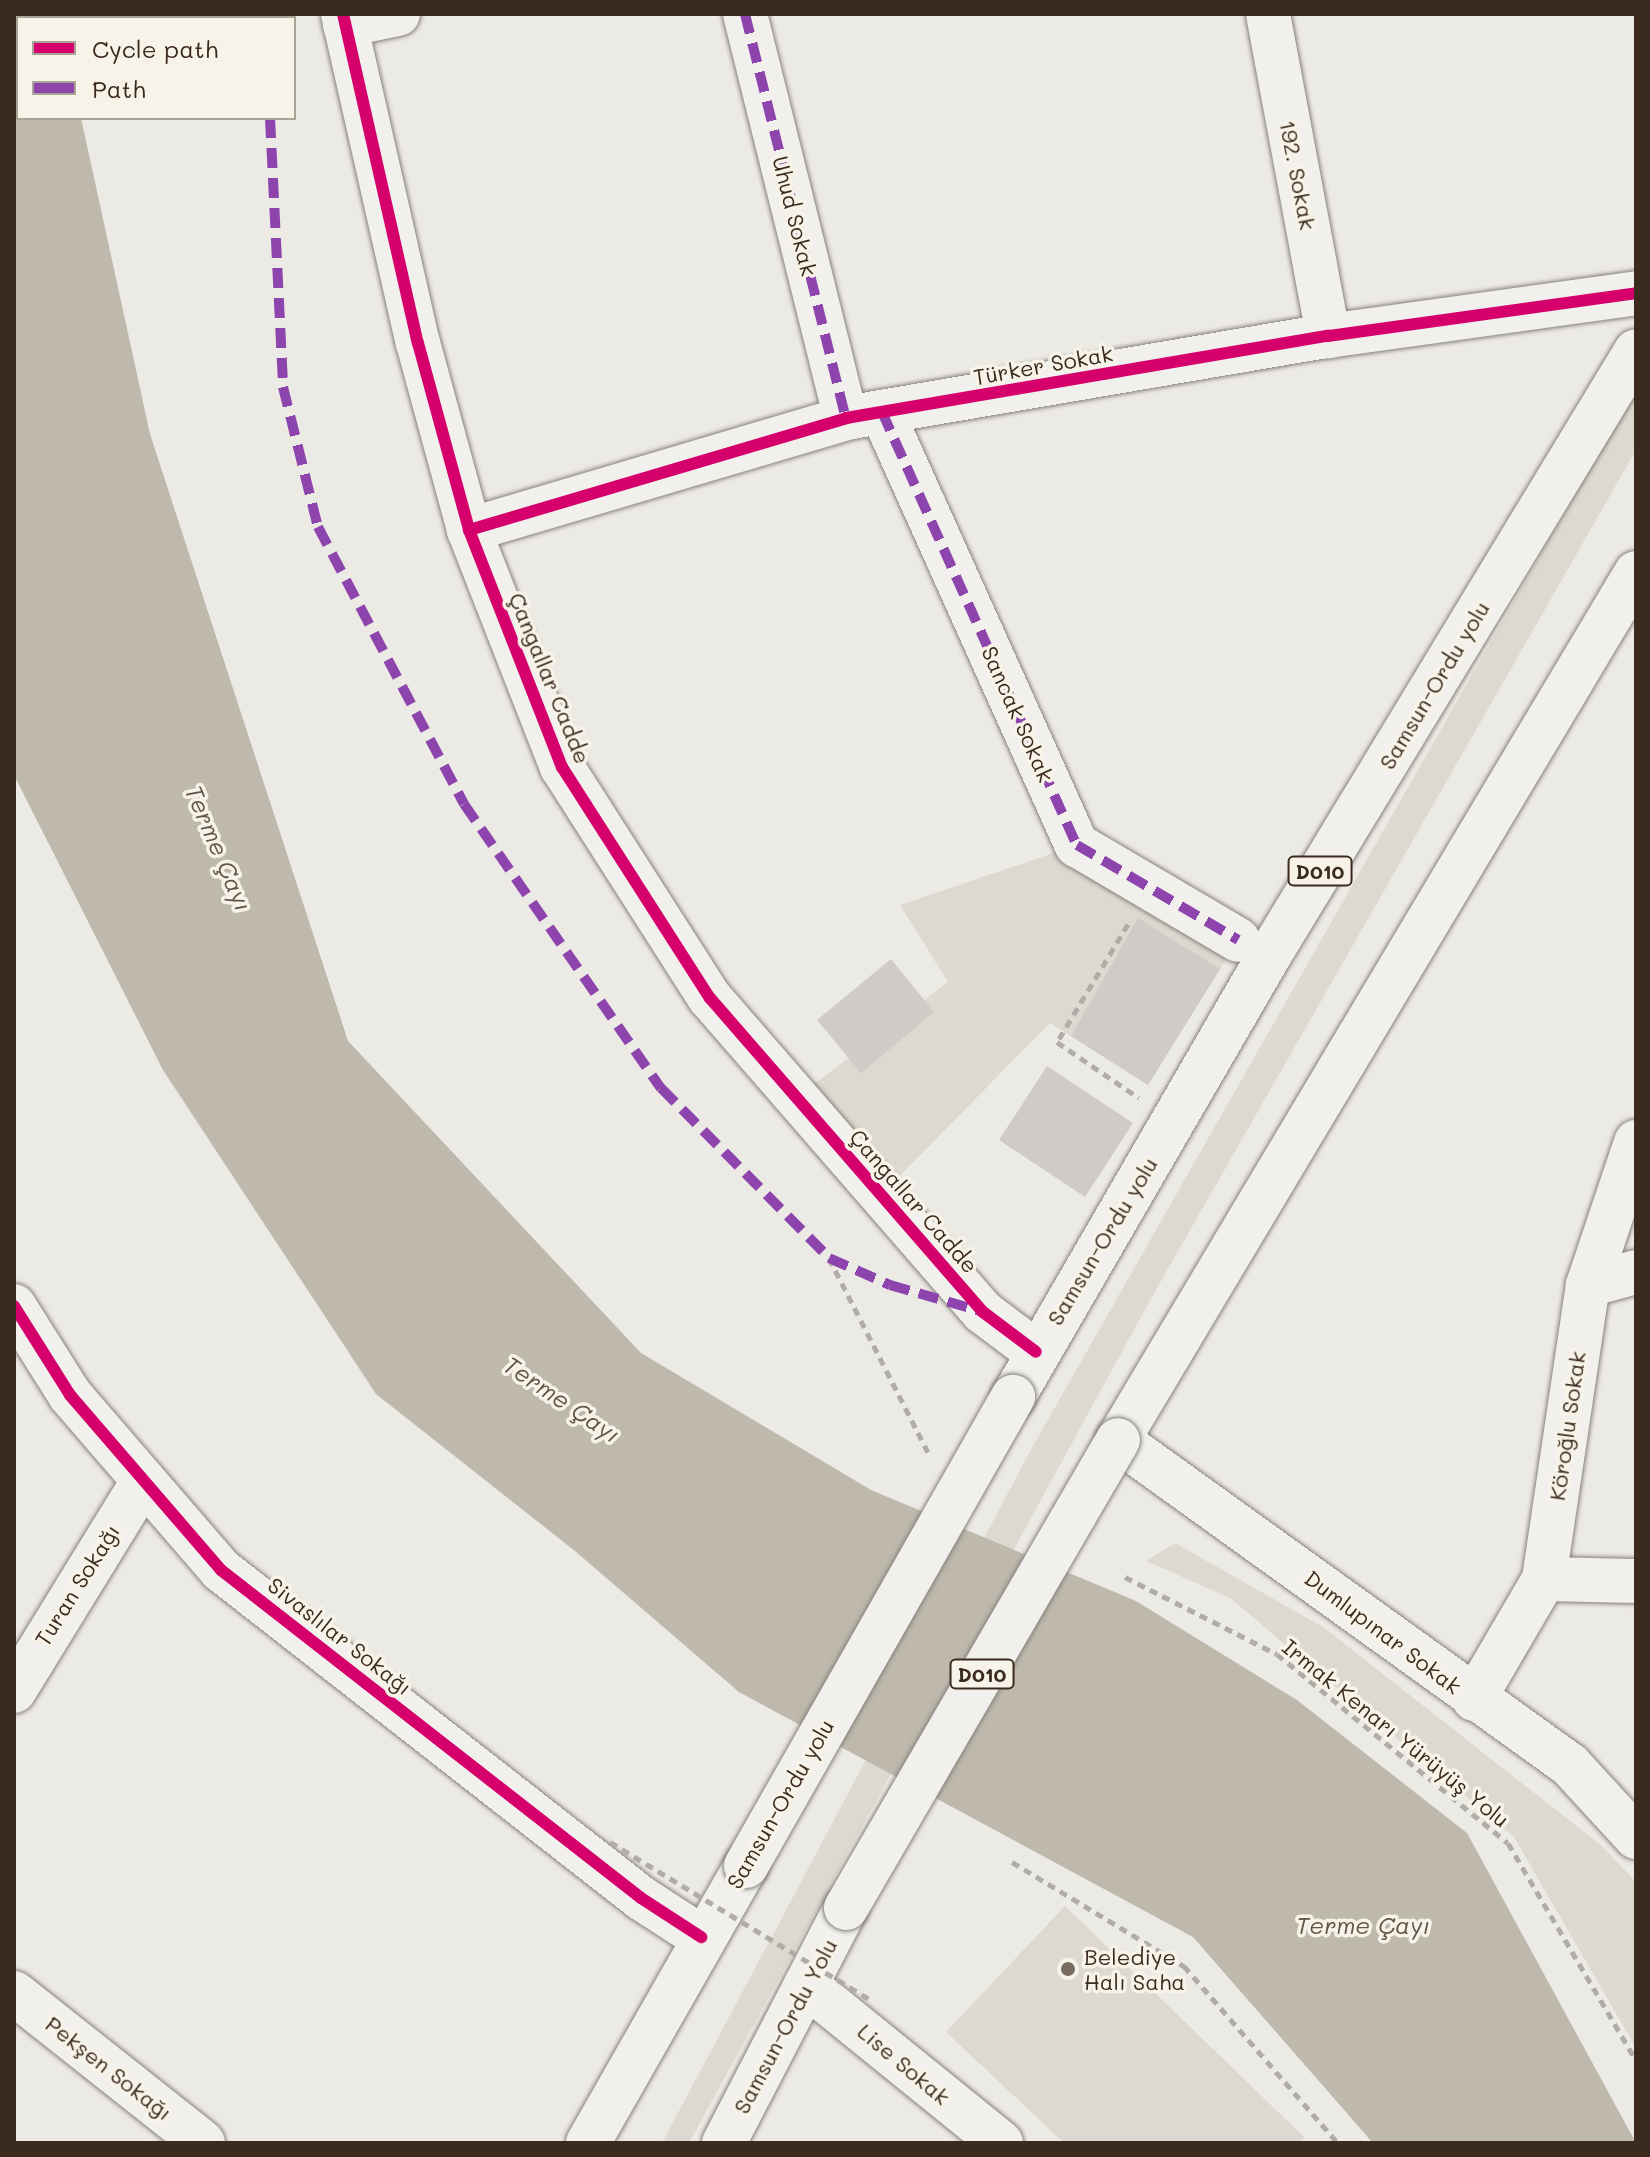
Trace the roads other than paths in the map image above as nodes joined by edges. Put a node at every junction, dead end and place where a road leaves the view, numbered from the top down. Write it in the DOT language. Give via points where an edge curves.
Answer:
graph roads {
  1 [pos="398,14"];
  2 [pos="745,14"];
  3 [pos="1268,14"];
  4 [pos="344,19"];
  5 [pos="1636,293"];
  6 [pos="1328,336"];
  7 [pos="1636,351"];
  8 [pos="864,415"];
  9 [pos="469,530"];
  10 [pos="1636,573"];
  11 [pos="1238,940"];
  12 [pos="1636,1142"];
  13 [pos="1636,1272"];
  14 [pos="1588,1285"];
  15 [pos="14,1306"];
  16 [pos="1036,1352"];
  17 [pos="26,1353"];
  18 [pos="1118,1440"];
  19 [pos="143,1481"];
  20 [pos="1544,1579"];
  21 [pos="1636,1581"];
  22 [pos="14,1691"];
  23 [pos="1474,1699"];
  24 [pos="1636,1837"];
  25 [pos="701,1937"];
  26 [pos="806,1985"];
  27 [pos="14,1993"];
  28 [pos="203,2143"];
  29 [pos="588,2143"];
  30 [pos="724,2143"];
  31 [pos="1001,2143"];
  1 -- 4 [label="main road"];
  2 -- 8 [label="main road, Uhud Sokak"];
  3 -- 6 [label="main road, 192. Sokak"];
  4 -- 9 [label="main road, Çangallar Cadde" via="418,343"];
  5 -- 6 [label="main road, Türker Sokak"];
  6 -- 8 [label="main road, Türker Sokak"];
  7 -- 16 [label="main road, Samsun-Ordu yolu / D010"];
  8 -- 9 [label="main road, Türker Sokak"];
  8 -- 11 [label="main road, Sancak Sokak" via="1077,845"];
  9 -- 16 [label="main road, Çangallar Cadde" via="562,767 710,998 983,1312"];
  10 -- 18 [label="main road, D010"];
  12 -- 14 [label="main road, Köroğlu Sokak"];
  13 -- 14 [label="main road"];
  14 -- 20 [label="main road, Köroğlu Sokak"];
  15 -- 17 [label="main road, Sivaslılar Sokağı"];
  16 -- 25 [label="main road, Samsun-Ordu yolu / D010, bridge"];
  17 -- 19 [label="main road, Sivaslılar Sokağı" via="70,1395"];
  18 -- 23 [label="main road, Dumlupınar Sokak"];
  18 -- 26 [label="main road, Samsun-Ordu Yolu / D010, bridge"];
  19 -- 22 [label="main road, Turan Sokağı"];
  19 -- 25 [label="main road, Sivaslılar Sokağı" via="221,1570 641,1898"];
  20 -- 21 [label="main road"];
  20 -- 23 [label="main road, Köroğlu Sokak"];
  23 -- 24 [label="main road, Dumlupınar Sokak" via="1570,1765"];
  25 -- 29 [label="main road, Samsun-Ordu yolu / D010"];
  26 -- 30 [label="main road, Samsun-Ordu Yolu / D010"];
  26 -- 31 [label="main road, Lise Sokak"];
  27 -- 28 [label="main road, Pekşen Sokağı"];
}
